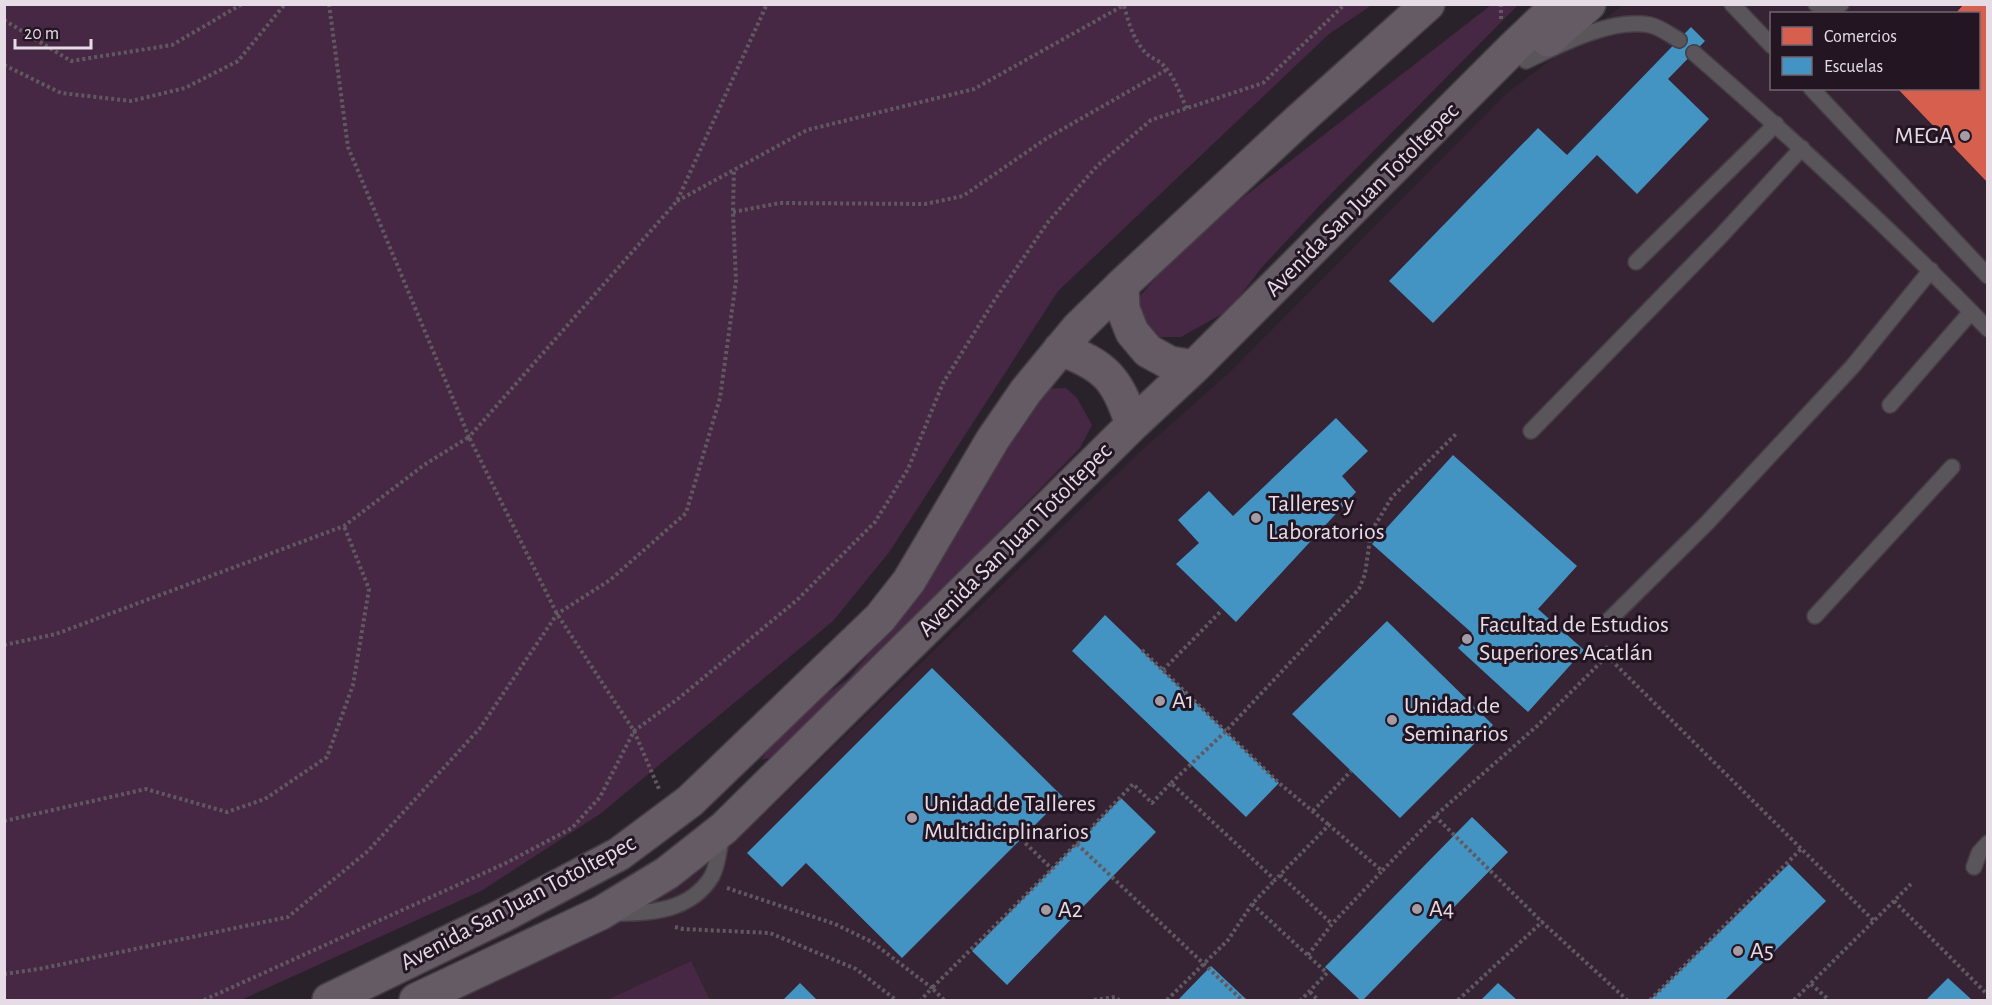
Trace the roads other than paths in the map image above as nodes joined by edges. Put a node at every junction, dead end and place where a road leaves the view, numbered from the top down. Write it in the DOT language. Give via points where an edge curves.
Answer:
graph roads {
  1 [pos="1412,4"];
  2 [pos="1428,4"];
  3 [pos="1447,4"];
  4 [pos="1559,4"];
  5 [pos="1588,4"];
  6 [pos="1732,4"];
  7 [pos="1816,4"];
  8 [pos="1841,4"];
  9 [pos="1397,33"];
  10 [pos="1679,40"];
  11 [pos="1770,44"];
  12 [pos="1522,52"];
  13 [pos="1694,53"];
  14 [pos="1813,90"];
  15 [pos="1776,124"];
  16 [pos="1802,148"];
  17 [pos="1636,262"];
  18 [pos="1931,270"];
  19 [pos="1988,276"];
  20 [pos="1122,285"];
  21 [pos="1971,312"];
  22 [pos="1988,329"];
  23 [pos="1060,349"];
  24 [pos="1194,368"];
  25 [pos="1890,405"];
  26 [pos="1132,425"];
  27 [pos="1531,431"];
  28 [pos="1952,467"];
  29 [pos="1815,616"];
  30 [pos="1604,625"];
  31 [pos="724,828"];
  32 [pos="1988,843"];
  33 [pos="1974,867"];
  34 [pos="602,913"];
  35 [pos="329,1000"];
  36 [pos="416,1000"];
  1 -- 9 [label="main road"];
  2 -- 9 [label="main road, Avenida San Juan Totoltepec"];
  3 -- 9 [label="main road"];
  4 -- 12 [label="main road"];
  5 -- 12 [label="main road"];
  6 -- 11 [label="lane"];
  7 -- 8 [label="lane" via="1825,9"];
  9 -- 20 [label="main road, Avenida San Juan Totoltepec"];
  10 -- 12 [label="lane" via="1653,26 1623,26"];
  12 -- 24 [label="main road, Avenida San Juan Totoltepec" via="1456,105"];
  13 -- 15 [label="lane"];
  14 -- 19 [label="lane"];
  15 -- 16 [label="lane"];
  15 -- 17 [label="lane"];
  16 -- 18 [label="lane"];
  16 -- 27 [label="lane"];
  18 -- 21 [label="lane"];
  18 -- 30 [label="lane" via="1852,366 1707,523"];
  20 -- 23 [label="main road, Avenida San Juan Totoltepec"];
  20 -- 24 [label="main road" via="1123,309 1132,332 1148,351 1170,363"];
  21 -- 22 [label="lane"];
  21 -- 25 [label="lane"];
  23 -- 26 [label="main road" via="1086,359 1108,376 1124,398"];
  23 -- 35 [label="main road, Avenida San Juan Totoltepec" via="993,439 909,581 880,618 690,801 619,854"];
  24 -- 26 [label="main road, Avenida San Juan Totoltepec"];
  26 -- 31 [label="main road, Avenida San Juan Totoltepec"];
  28 -- 29 [label="lane"];
  31 -- 34 [label="main road, Avenida San Juan Totoltepec" via="667,873"];
  31 -- 34 [label="lane" via="713,874 701,890 682,904 660,911"];
  32 -- 33 [label="lane"];
  34 -- 36 [label="main road, Avenida San Juan Totoltepec"];
}
